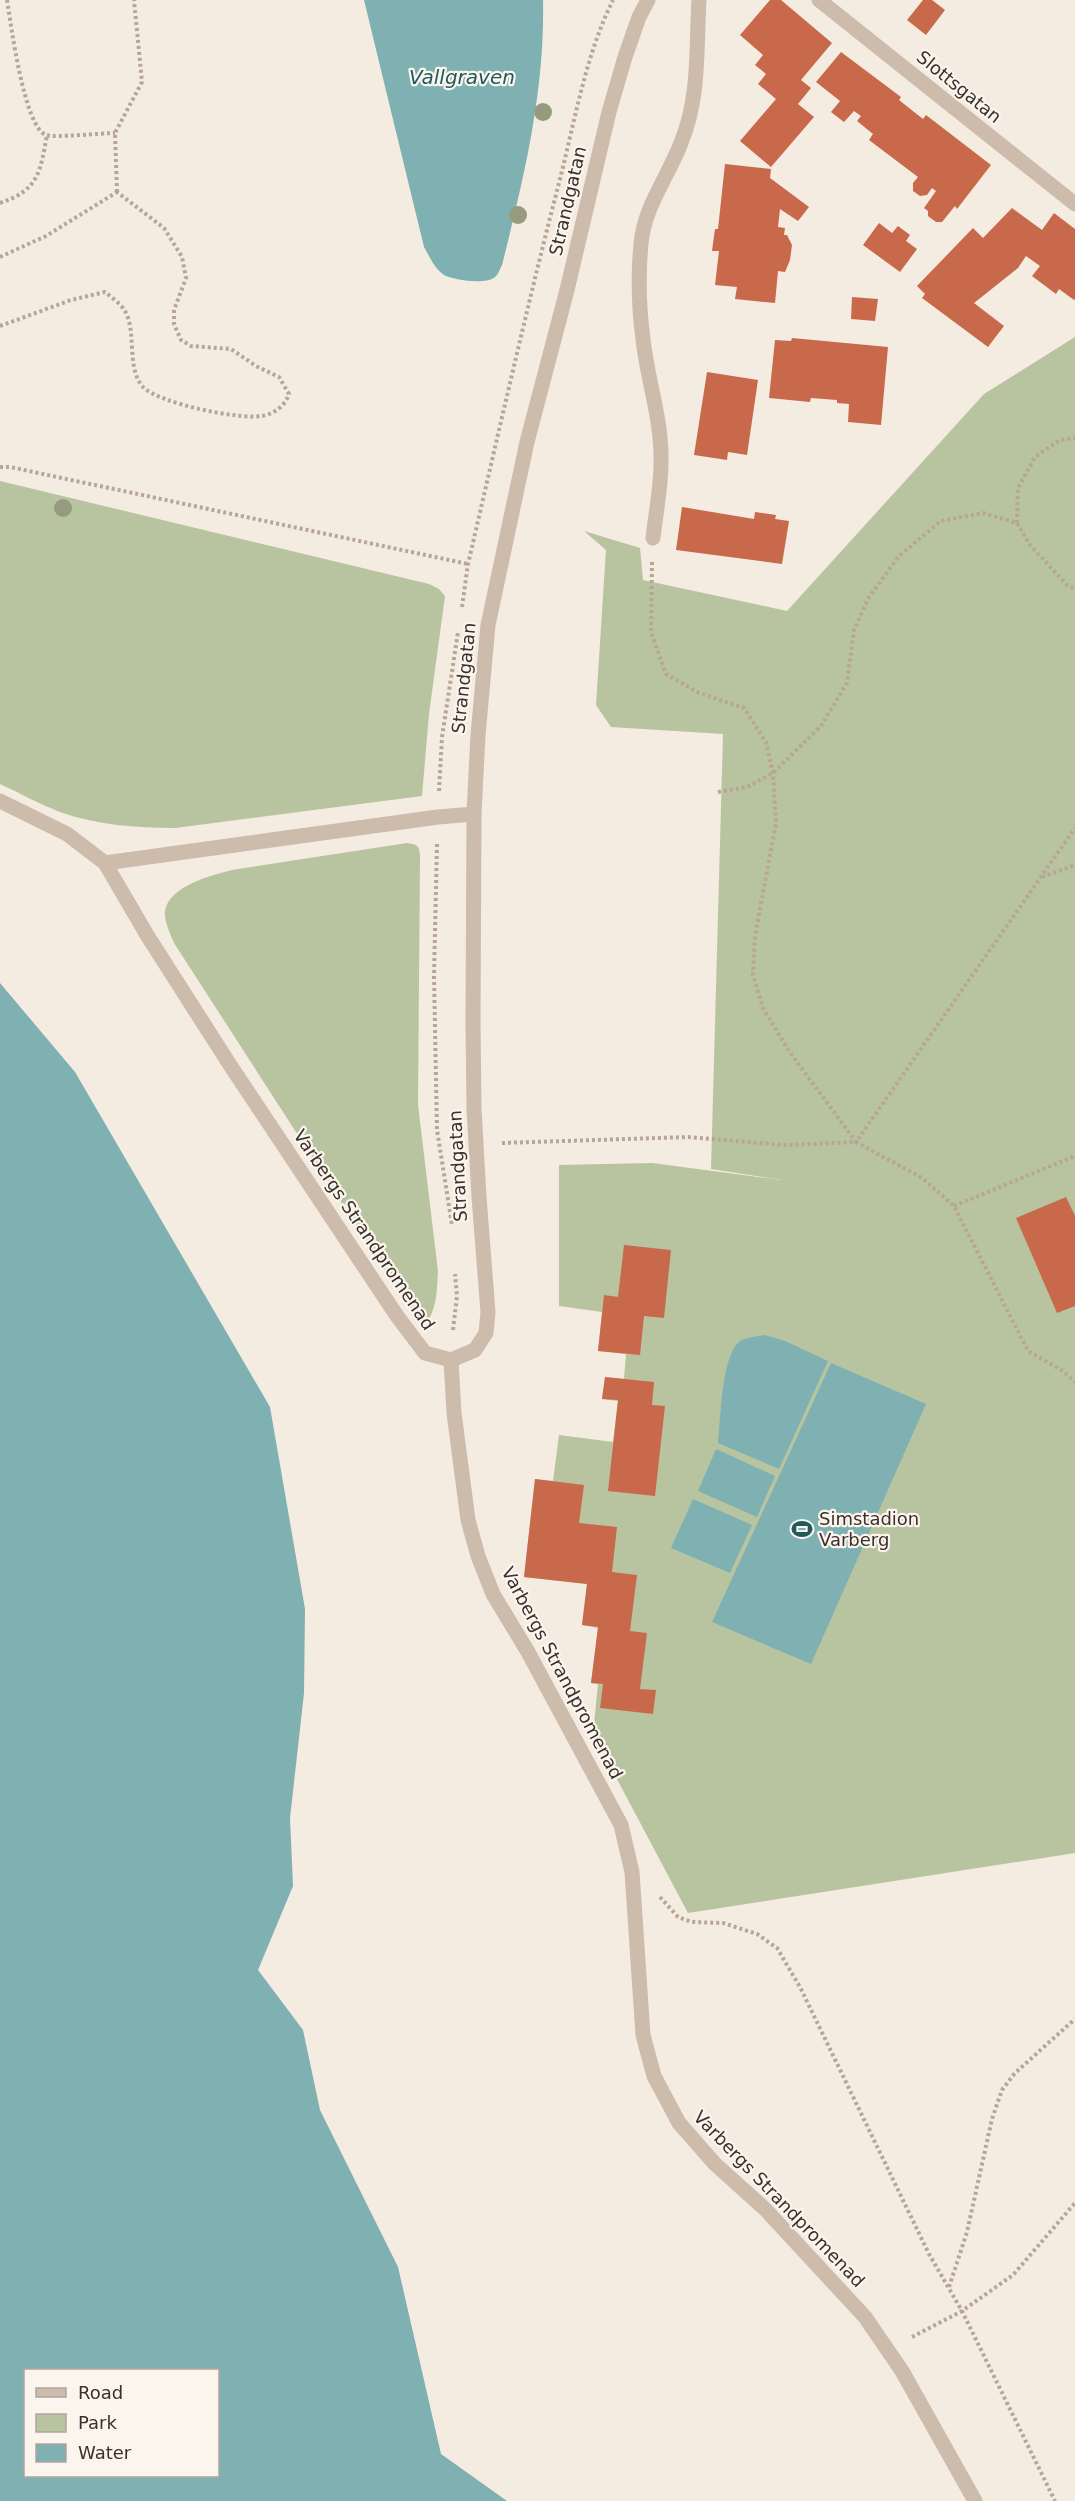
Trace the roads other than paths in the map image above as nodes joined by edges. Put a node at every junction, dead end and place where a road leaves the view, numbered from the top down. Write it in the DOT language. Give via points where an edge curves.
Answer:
graph roads {
  1 [pos="648,0"];
  2 [pos="699,0"];
  3 [pos="819,0"];
  4 [pos="1075,204"];
  5 [pos="653,538"];
  6 [pos="0,801"];
  7 [pos="474,814"];
  8 [pos="105,863"];
  9 [pos="451,1360"];
  10 [pos="975,2501"];
  1 -- 7 [label="street, Strandgatan" via="635,27 609,112 510,520 488,625"];
  2 -- 5 [label="street" via="697,88 692,110 641,236 643,339 661,457"];
  3 -- 4 [label="street, Slottsgatan"];
  6 -- 8 [label="street, Varbergs Strandpromenad" via="67,834"];
  7 -- 8 [label="street"];
  7 -- 9 [label="street, Strandgatan" via="476,1144 488,1312 486,1333 475,1350"];
  8 -- 9 [label="street, Varbergs Strandpromenad" via="224,1055 397,1316 425,1353"];
  9 -- 10 [label="street, Varbergs Strandpromenad" via="468,1520 478,1556 493,1594 621,1825 632,1872 643,2035 654,2076 679,2123 865,2317 902,2371"];
}
